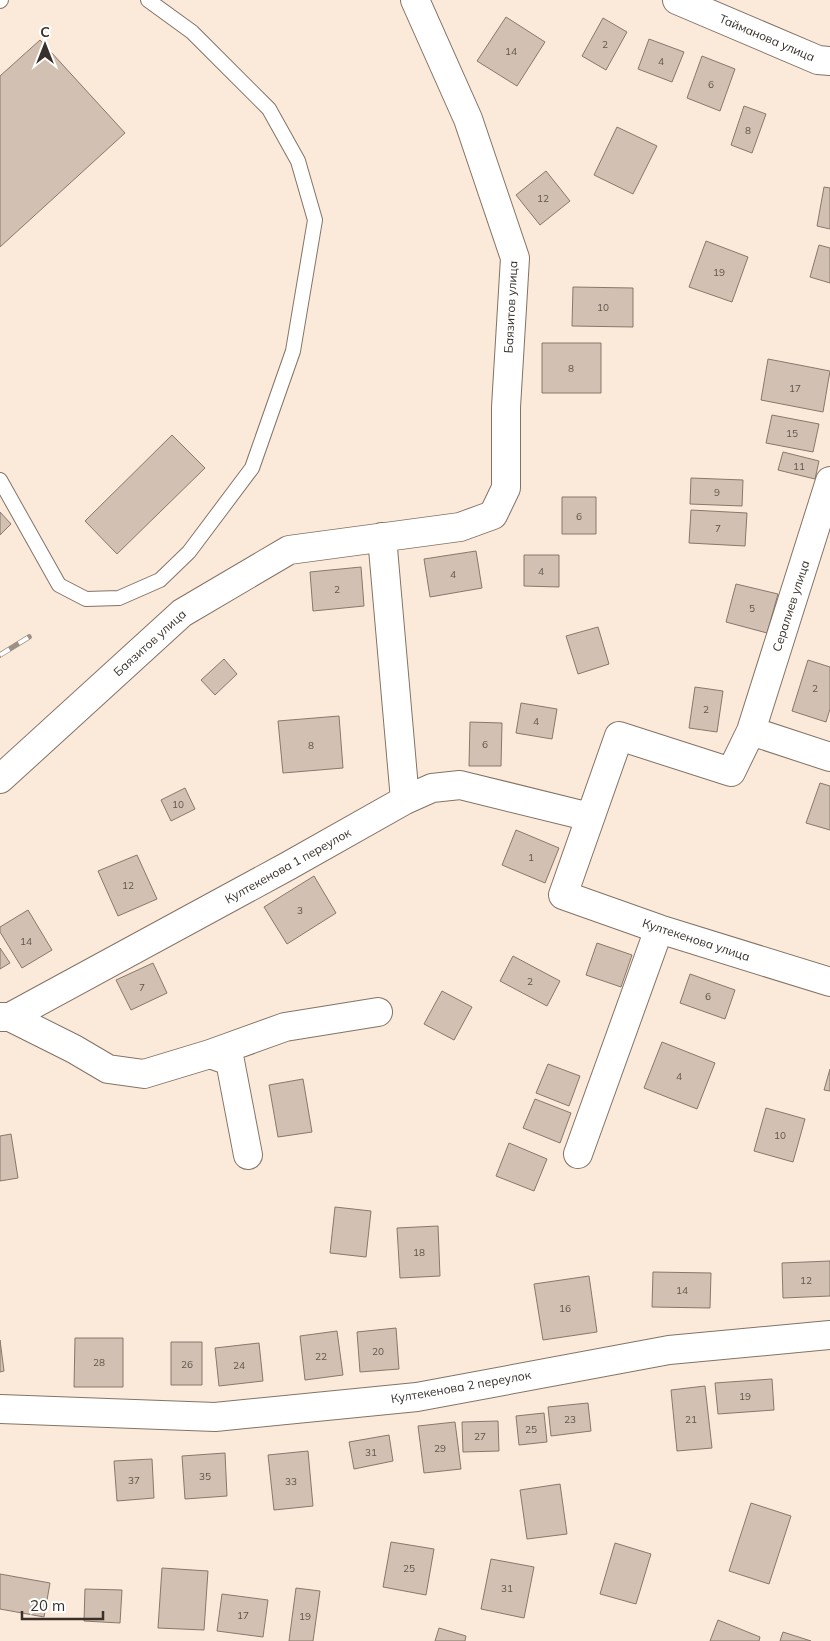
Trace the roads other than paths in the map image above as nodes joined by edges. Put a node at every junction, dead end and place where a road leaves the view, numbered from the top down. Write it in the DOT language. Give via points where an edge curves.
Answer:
graph roads {
  1 [pos="148,0"];
  2 [pos="415,0"];
  3 [pos="677,0"];
  4 [pos="830,61"];
  5 [pos="0,480"];
  6 [pos="830,481"];
  7 [pos="382,537"];
  8 [pos="751,731"];
  9 [pos="830,757"];
  10 [pos="0,779"];
  11 [pos="405,800"];
  12 [pos="590,817"];
  13 [pos="658,929"];
  14 [pos="830,982"];
  15 [pos="378,1012"];
  16 [pos="5,1017"];
  17 [pos="210,1054"];
  18 [pos="578,1154"];
  19 [pos="248,1155"];
  20 [pos="830,1335"];
  21 [pos="0,1409"];
  1 -- 5 [label="lane" via="192,32 269,109 298,161 315,220 293,351 252,468 189,552 160,580 120,598 86,599 59,584"];
  2 -- 7 [label="street, Баязитов улица" via="468,119 515,258 506,407 506,488 493,515 460,527"];
  3 -- 4 [label="street, Тайманова улица" via="818,60"];
  6 -- 8 [label="street, Сералиев улица"];
  7 -- 10 [label="street, Баязитов улица" via="289,550 182,612"];
  7 -- 11 [label="street"];
  8 -- 9 [label="street"];
  8 -- 12 [label="street, Сералиев улица" via="731,772 619,736"];
  11 -- 12 [label="street, Култекенова 1 переулок" via="432,788 460,785"];
  11 -- 16 [label="street, Култекенова 1 переулок" via="280,871"];
  12 -- 13 [label="street, Култекенова улица" via="563,895"];
  13 -- 14 [label="street, Култекенова улица"];
  13 -- 18 [label="street"];
  15 -- 17 [label="street" via="285,1027"];
  16 -- 17 [label="street" via="74,1049 108,1069 144,1074"];
  17 -- 19 [label="street" via="230,1061"];
  20 -- 21 [label="street, Култекенова 2 переулок" via="669,1350 417,1397 224,1416"];
}
